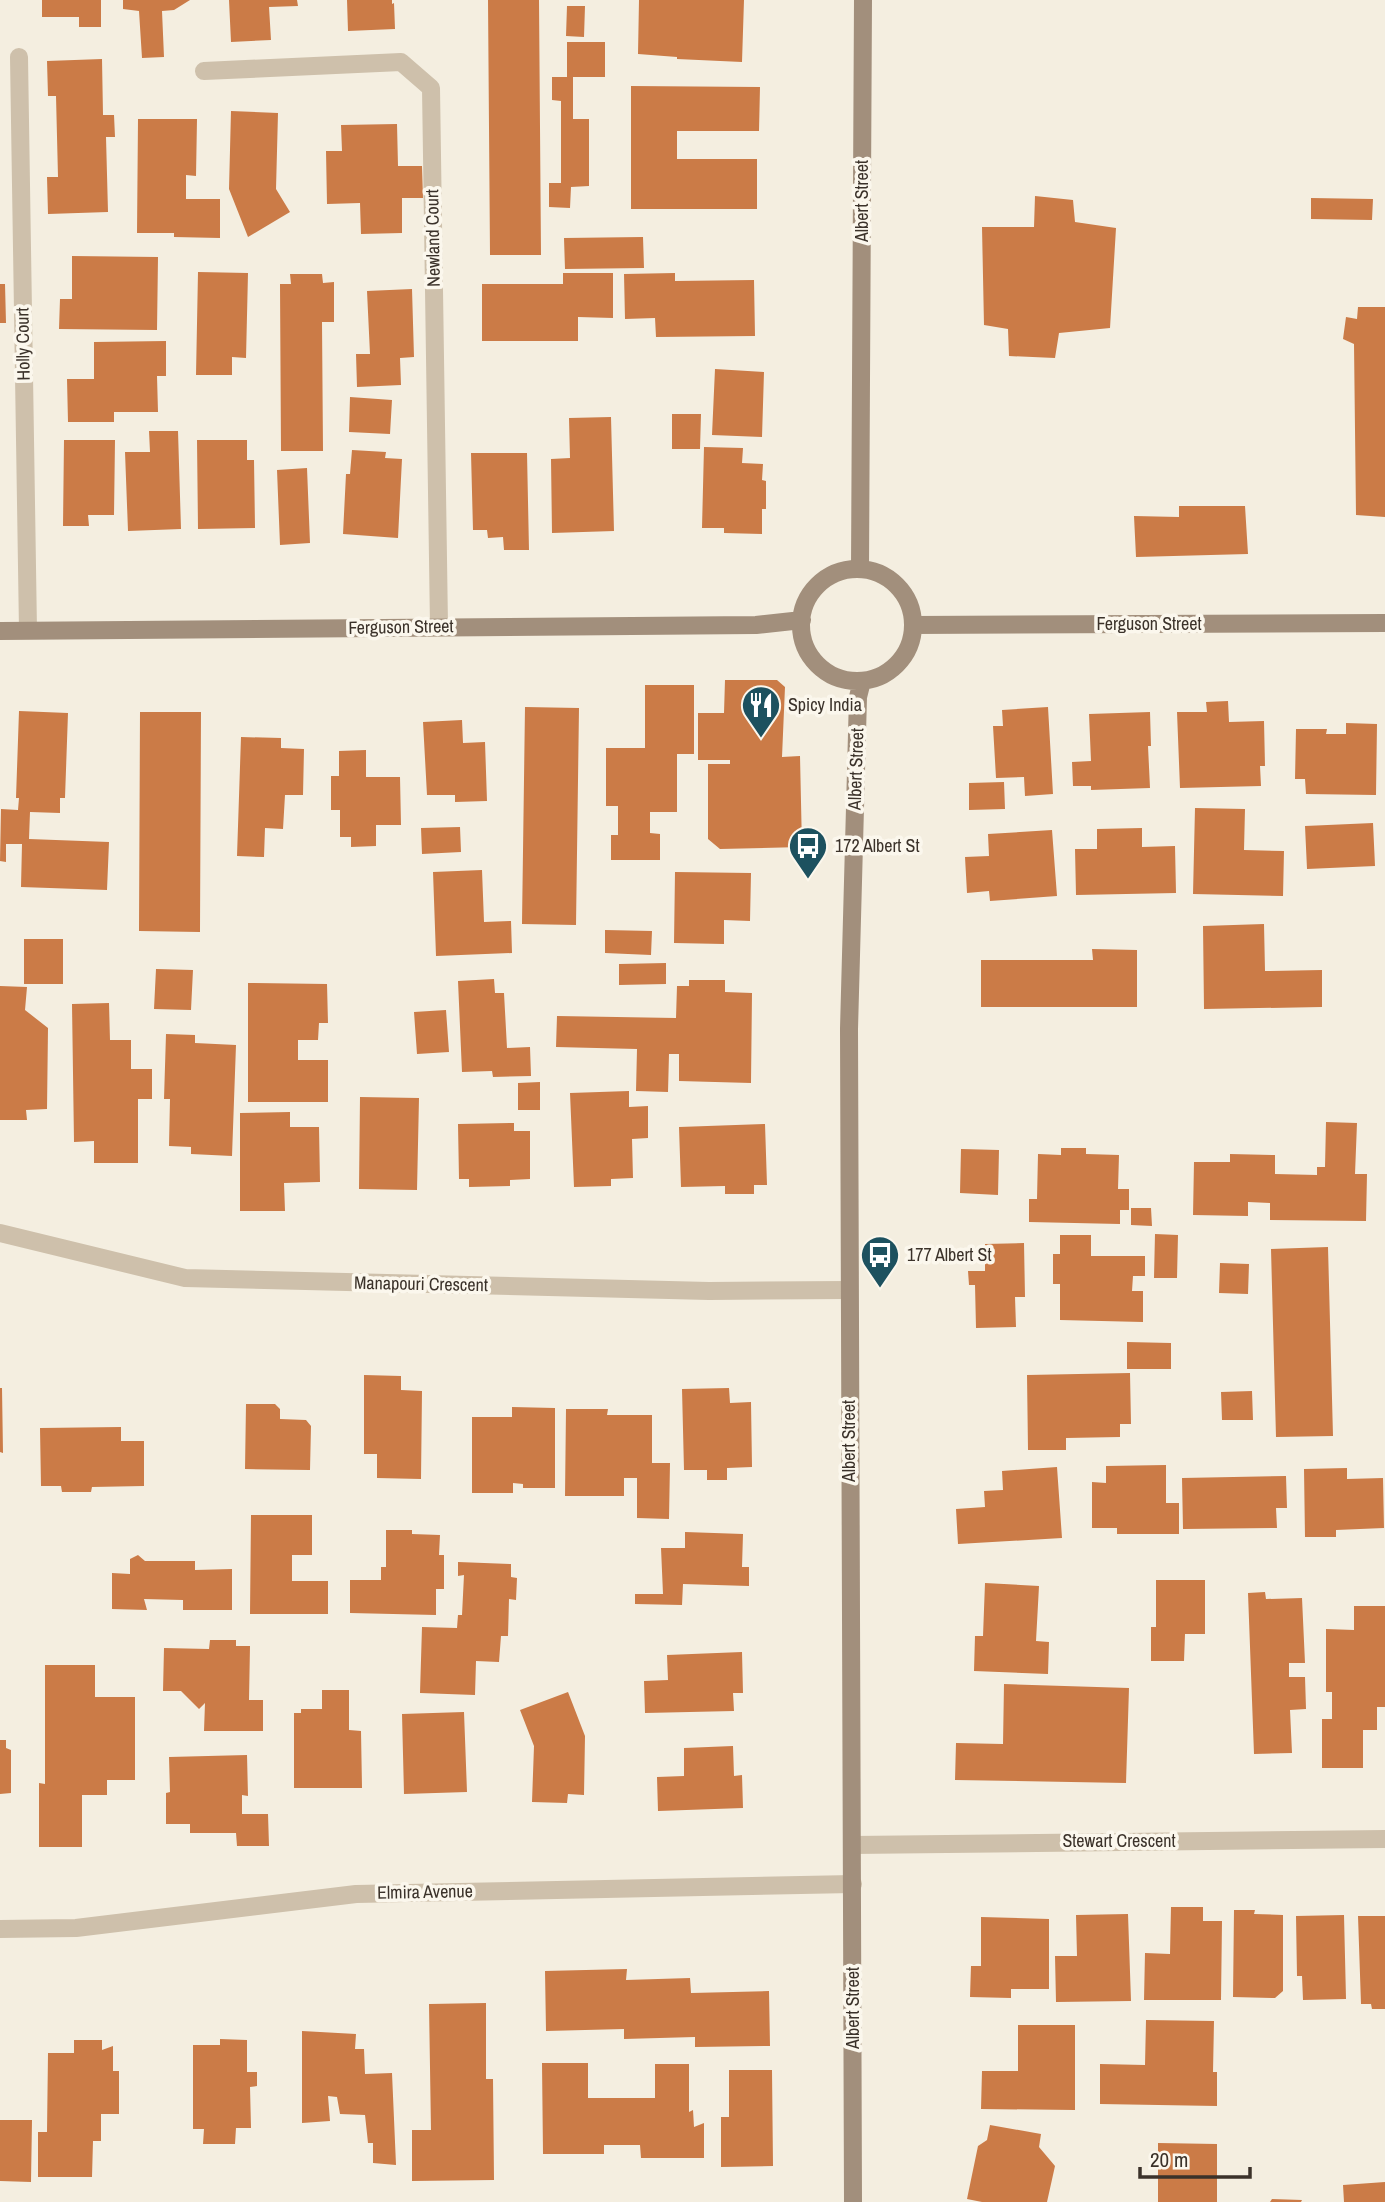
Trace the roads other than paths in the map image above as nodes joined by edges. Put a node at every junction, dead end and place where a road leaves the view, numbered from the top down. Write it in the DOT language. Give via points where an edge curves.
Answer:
graph roads {
  1 [pos="863,0"];
  2 [pos="19,57"];
  3 [pos="204,71"];
  4 [pos="860,569"];
  5 [pos="802,620"];
  6 [pos="1385,623"];
  7 [pos="913,625"];
  8 [pos="439,626"];
  9 [pos="0,631"];
  10 [pos="27,631"];
  11 [pos="862,681"];
  12 [pos="0,1233"];
  13 [pos="848,1290"];
  14 [pos="1385,1839"];
  15 [pos="852,1845"];
  16 [pos="853,1884"];
  17 [pos="0,1929"];
  18 [pos="853,2202"];
  1 -- 4 [label="main road, Albert Street"];
  2 -- 10 [label="street, Holly Court"];
  3 -- 8 [label="street, Newland Court" via="401,62 431,88"];
  4 -- 5 [label="main road" via="836,573 816,587"];
  4 -- 7 [label="main road" via="894,582 908,602"];
  5 -- 8 [label="main road, Ferguson Street" via="756,625"];
  5 -- 11 [label="main road" via="802,634 813,658 834,676"];
  6 -- 7 [label="main road, Ferguson Street"];
  7 -- 11 [label="main road" via="902,659 884,674"];
  8 -- 10 [label="main road, Ferguson Street"];
  9 -- 10 [label="main road, Ferguson Street"];
  11 -- 13 [label="main road, Albert Street" via="849,1028"];
  12 -- 13 [label="street, Manapouri Crescent" via="185,1278 709,1291"];
  13 -- 15 [label="main road, Albert Street"];
  14 -- 15 [label="street, Stewart Crescent"];
  15 -- 16 [label="main road, Albert Street"];
  16 -- 17 [label="street, Elmira Avenue" via="356,1894 76,1928"];
  16 -- 18 [label="main road, Albert Street"];
}
